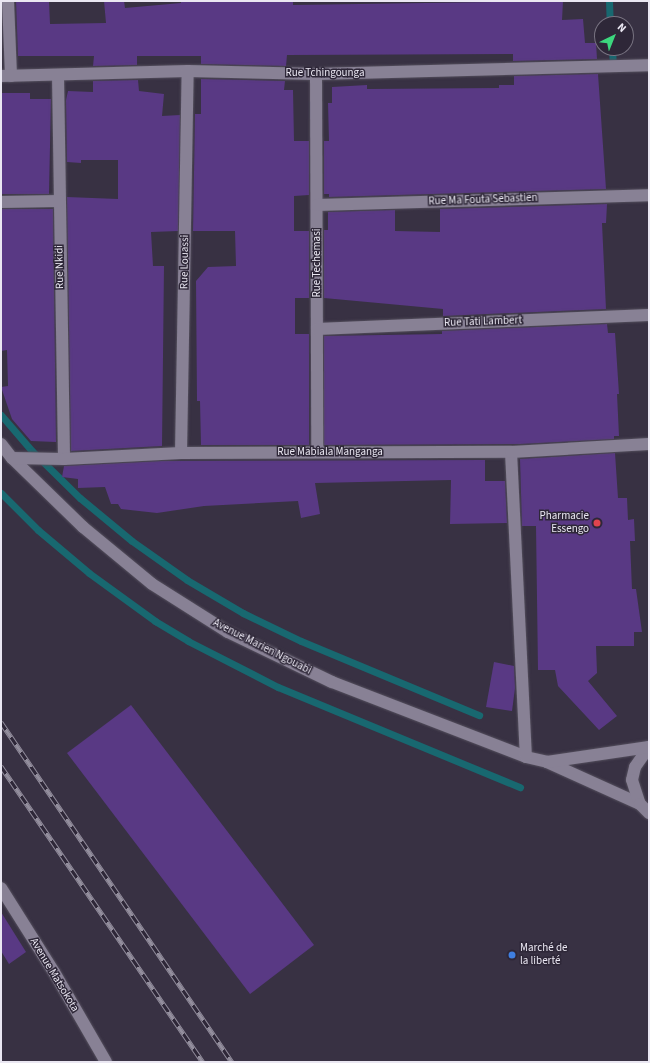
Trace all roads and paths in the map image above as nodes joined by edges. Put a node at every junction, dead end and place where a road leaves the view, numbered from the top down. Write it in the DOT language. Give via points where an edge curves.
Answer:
graph roads {
  1 [pos="8,1"];
  2 [pos="649,65"];
  3 [pos="188,71"];
  4 [pos="316,74"];
  5 [pos="58,75"];
  6 [pos="6,76"];
  7 [pos="649,195"];
  8 [pos="59,201"];
  9 [pos="1,202"];
  10 [pos="317,205"];
  11 [pos="649,315"];
  12 [pos="317,328"];
  13 [pos="1,444"];
  14 [pos="649,444"];
  15 [pos="316,452"];
  16 [pos="511,452"];
  17 [pos="181,453"];
  18 [pos="12,458"];
  19 [pos="64,459"];
  20 [pos="649,747"];
  21 [pos="526,757"];
  22 [pos="547,762"];
  23 [pos="640,804"];
  24 [pos="649,813"];
  25 [pos="1,888"];
  26 [pos="106,1062"];
  1 -- 6 [label="street"];
  2 -- 4 [label="street, Rue Tchingounga"];
  3 -- 4 [label="street, Rue Tchingounga"];
  3 -- 5 [label="street, Rue Tchingounga"];
  3 -- 17 [label="street, Rue Louassi"];
  4 -- 10 [label="street, Rue Techemasi"];
  5 -- 6 [label="street, Rue Tchingounga"];
  5 -- 8 [label="street, Rue Nkidi"];
  7 -- 10 [label="street, Rue Ma Fouta Sebastien"];
  8 -- 9 [label="street"];
  8 -- 19 [label="street, Rue Nkidi"];
  10 -- 12 [label="street, Rue Techemasi"];
  11 -- 12 [label="street, Rue Tati Lambert"];
  12 -- 15 [label="street, Rue Techemasi"];
  13 -- 18 [label="street, Avenue Marien Ngouabi"];
  14 -- 16 [label="street, Rue Mabiala Manganga"];
  15 -- 16 [label="street, Rue Mabiala Manganga"];
  15 -- 17 [label="street, Rue Mabiala Manganga"];
  16 -- 21 [label="street"];
  17 -- 19 [label="street, Rue Mabiala Manganga"];
  18 -- 19 [label="street, Rue Mabiala Manganga"];
  18 -- 21 [label="street, Avenue Marien Ngouabi" via="83,527 152,584 228,632 332,682"];
  20 -- 22 [label="street, Avenue Marien Ngouabi"];
  20 -- 23 [label="street" via="635,767 632,780 634,793"];
  21 -- 22 [label="street, Avenue Marien Ngouabi"];
  22 -- 23 [label="street, Avenue Marien Ngouabi"];
  23 -- 24 [label="street"];
  25 -- 26 [label="street, Avenue Matsokota"];
}
